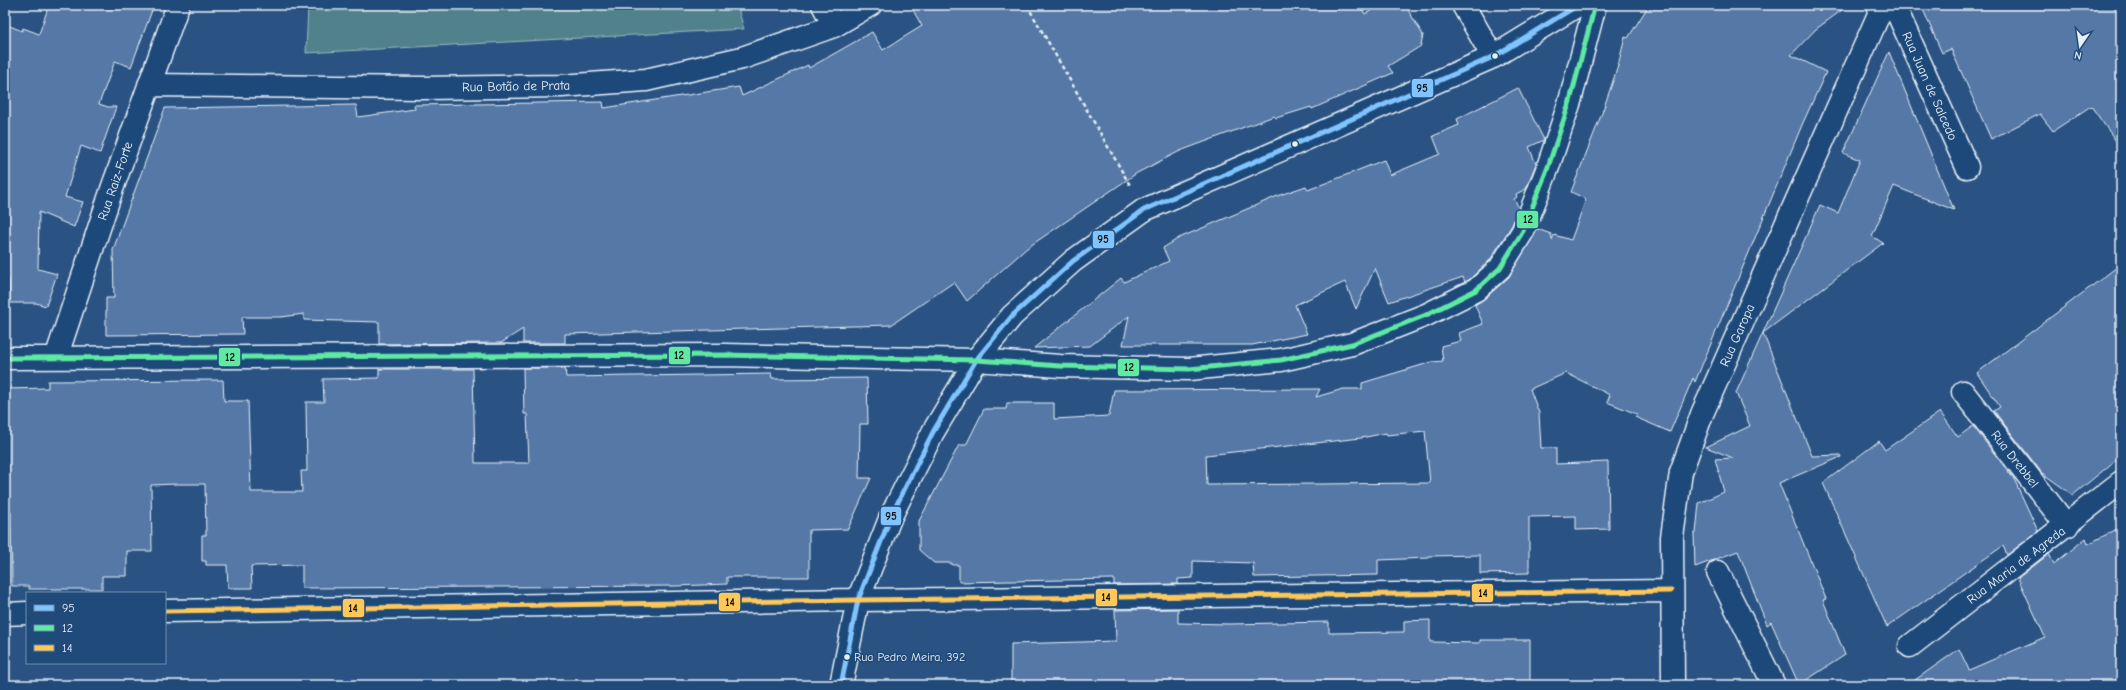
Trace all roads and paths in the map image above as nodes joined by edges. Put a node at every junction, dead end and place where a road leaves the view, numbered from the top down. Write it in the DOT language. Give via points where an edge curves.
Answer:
graph roads {
  1 [pos="178,5"];
  2 [pos="823,5"];
  3 [pos="870,5"];
  4 [pos="1027,5"];
  5 [pos="1463,5"];
  6 [pos="1578,5"];
  7 [pos="1595,5"];
  8 [pos="1883,5"];
  9 [pos="1894,5"];
  10 [pos="834,26"];
  11 [pos="1492,57"];
  12 [pos="149,85"];
  13 [pos="1967,167"];
  14 [pos="1144,210"];
  15 [pos="5,358"];
  16 [pos="56,358"];
  17 [pos="976,360"];
  18 [pos="1963,392"];
  19 [pos="2121,482"];
  20 [pos="2067,526"];
  21 [pos="1718,572"];
  22 [pos="1671,592"];
  23 [pos="858,600"];
  24 [pos="166,611"];
  25 [pos="26,613"];
  26 [pos="5,614"];
  27 [pos="1910,646"];
  28 [pos="840,685"];
  29 [pos="1673,685"];
  30 [pos="1774,685"];
  1 -- 12 [label="street, Rua Raiz-Forte"];
  2 -- 10 [label="street"];
  3 -- 10 [label="street, Rua Botão de Prata"];
  4 -- 14 [label="path"];
  5 -- 11 [label="street"];
  6 -- 11 [label="street"];
  7 -- 17 [label="street" via="1570,101 1548,168 1523,231 1500,268 1476,290 1426,315 1352,344 1280,360 1189,369 1060,366"];
  8 -- 22 [label="street, Rua Garopa" via="1702,414 1681,472 1672,537"];
  9 -- 13 [label="street, Rua Juan de Salcedo"];
  10 -- 12 [label="street, Rua Botão de Prata" via="742,58 646,80 561,86 423,88"];
  11 -- 14 [label="street"];
  12 -- 16 [label="street, Rua Raiz-Forte"];
  14 -- 17 [label="street" via="1062,271 1012,316"];
  15 -- 16 [label="street"];
  16 -- 17 [label="street" via="724,355"];
  17 -- 23 [label="street" via="933,432 891,516"];
  18 -- 20 [label="street, Rua Drebbel"];
  19 -- 20 [label="street, Rua Maria de Agreda"];
  20 -- 27 [label="street, Rua Maria de Agreda"];
  21 -- 30 [label="street"];
  22 -- 23 [label="street"];
  22 -- 29 [label="street, Rua Garopa"];
  23 -- 24 [label="street"];
  23 -- 28 [label="street"];
  25 -- 26 [label="street"];
}
